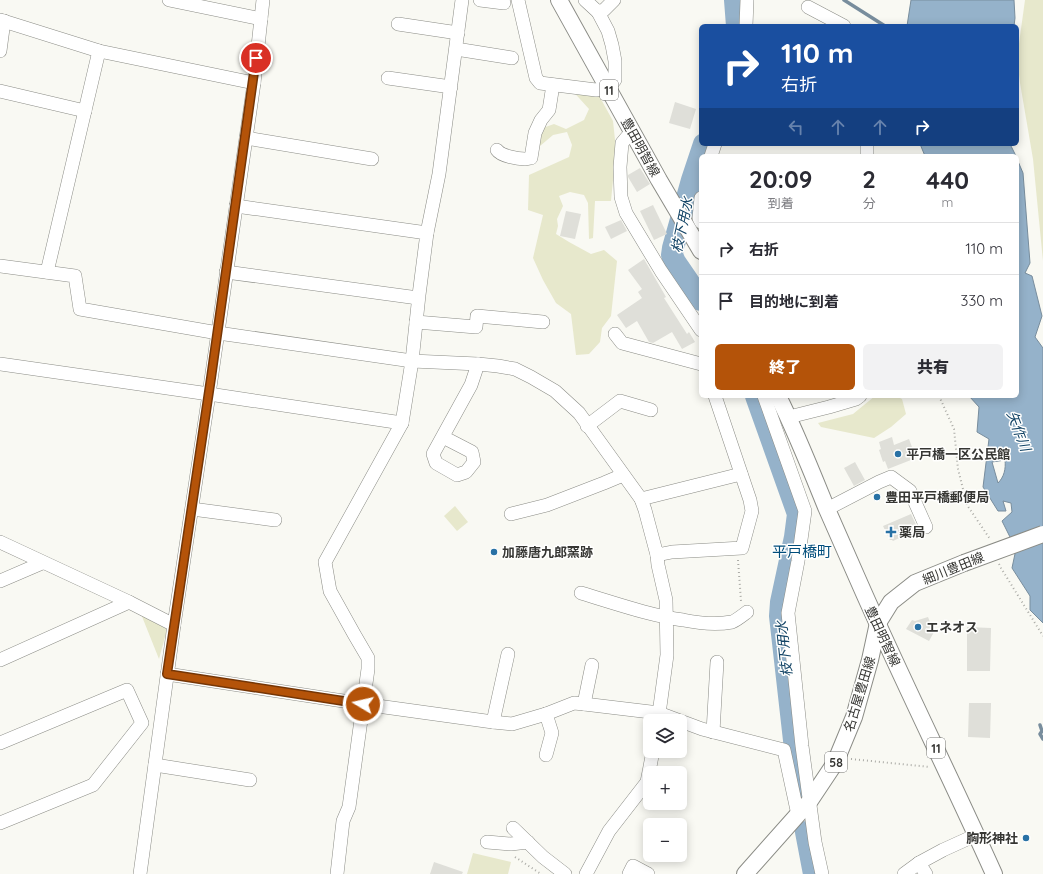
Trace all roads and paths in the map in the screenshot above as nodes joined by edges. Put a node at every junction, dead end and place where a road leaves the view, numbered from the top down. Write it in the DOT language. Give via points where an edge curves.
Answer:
graph roads {
  1 [pos="169,0"];
  2 [pos="263,0"];
  3 [pos="462,0"];
  4 [pos="480,0"];
  5 [pos="518,0"];
  6 [pos="559,0"];
  7 [pos="585,0"];
  8 [pos="614,0"];
  9 [pos="747,0"];
  10 [pos="504,3"];
  11 [pos="808,7"];
  12 [pos="598,12"];
  13 [pos="261,19"];
  14 [pos="2,20"];
  15 [pos="398,24"];
  16 [pos="746,24"];
  17 [pos="840,24"];
  18 [pos="458,33"];
  19 [pos="456,49"];
  20 [pos="0,51"];
  21 [pos="99,51"];
  22 [pos="512,58"];
  23 [pos="388,78"];
  24 [pos="254,83"];
  25 [pos="553,85"];
  26 [pos="450,87"];
  27 [pos="608,88"];
  28 [pos="0,91"];
  29 [pos="85,111"];
  30 [pos="632,131"];
  31 [pos="246,138"];
  32 [pos="497,150"];
  33 [pos="372,159"];
  34 [pos="236,206"];
  35 [pos="427,233"];
  36 [pos="698,244"];
  37 [pos="0,266"];
  38 [pos="47,272"];
  39 [pos="226,272"];
  40 [pos="418,298"];
  41 [pos="416,322"];
  42 [pos="544,322"];
  43 [pos="699,327"];
  44 [pos="218,333"];
  45 [pos="615,334"];
  46 [pos="412,361"];
  47 [pos="699,363"];
  48 [pos="0,364"];
  49 [pos="478,364"];
  50 [pos="209,394"];
  51 [pos="715,398"];
  52 [pos="765,398"];
  53 [pos="779,398"];
  54 [pos="857,398"];
  55 [pos="940,398"];
  56 [pos="651,410"];
  57 [pos="789,417"];
  58 [pos="402,423"];
  59 [pos="587,426"];
  60 [pos="443,437"];
  61 [pos="741,474"];
  62 [pos="623,475"];
  63 [pos="641,499"];
  64 [pos="192,509"];
  65 [pos="827,509"];
  66 [pos="511,514"];
  67 [pos="275,520"];
  68 [pos="926,527"];
  69 [pos="1043,534"];
  70 [pos="0,542"];
  71 [pos="992,544"];
  72 [pos="737,549"];
  73 [pos="657,555"];
  74 [pos="999,562"];
  75 [pos="42,563"];
  76 [pos="0,581"];
  77 [pos="581,593"];
  78 [pos="128,602"];
  79 [pos="746,612"];
  80 [pos="667,618"];
  81 [pos="878,623"];
  82 [pos="174,625"];
  83 [pos="1043,636"];
  84 [pos="508,654"];
  85 [pos="0,660"];
  86 [pos="717,662"];
  87 [pos="592,665"];
  88 [pos="167,674"];
  89 [pos="363,704"];
  90 [pos="584,704"];
  91 [pos="546,714"];
  92 [pos="643,714"];
  93 [pos="658,714"];
  94 [pos="493,722"];
  95 [pos="142,723"];
  96 [pos="687,725"];
  97 [pos="160,729"];
  98 [pos="713,732"];
  99 [pos="0,744"];
  100 [pos="546,755"];
  101 [pos="838,757"];
  102 [pos="652,758"];
  103 [pos="943,763"];
  104 [pos="155,765"];
  105 [pos="250,780"];
  106 [pos="809,802"];
  107 [pos="798,815"];
  108 [pos="0,823"];
  109 [pos="513,828"];
  110 [pos="976,835"];
  111 [pos="528,842"];
  112 [pos="493,843"];
  113 [pos="922,868"];
  114 [pos="140,874"];
  115 [pos="337,874"];
  116 [pos="541,874"];
  117 [pos="565,874"];
  118 [pos="586,874"];
  119 [pos="628,874"];
  120 [pos="648,874"];
  121 [pos="745,874"];
  122 [pos="822,874"];
  123 [pos="904,874"];
  124 [pos="994,874"];
  1 -- 13 [label="street"];
  2 -- 13 [label="street"];
  3 -- 18 [label="street"];
  4 -- 10 [label="street"];
  5 -- 25 [label="street" via="536,78 540,83"];
  6 -- 27 [label="main road, 豊田明智線 / 11"];
  7 -- 12 [label="street"];
  8 -- 12 [label="street"];
  9 -- 16 [label="street"];
  11 -- 17 [label="street"];
  12 -- 27 [label="street" via="608,31 615,61 615,80"];
  13 -- 24 [label="street"];
  14 -- 20 [label="street"];
  14 -- 21 [label="street"];
  15 -- 18 [label="street"];
  18 -- 19 [label="street"];
  19 -- 22 [label="street"];
  19 -- 26 [label="street"];
  21 -- 24 [label="street"];
  21 -- 29 [label="street"];
  23 -- 26 [label="street"];
  24 -- 31 [label="street"];
  25 -- 27 [label="street" via="596,90"];
  25 -- 32 [label="street" via="549,110 535,133 531,158 526,160 505,156"];
  26 -- 35 [label="street" via="439,174"];
  27 -- 30 [label="main road, 豊田明智線 / 11"];
  28 -- 29 [label="street"];
  29 -- 38 [label="street"];
  30 -- 36 [label="main road, 豊田明智線 / 11"];
  30 -- 43 [label="street" via="622,143 620,167 621,197 626,213"];
  31 -- 33 [label="street"];
  31 -- 34 [label="street"];
  34 -- 35 [label="street"];
  34 -- 39 [label="street"];
  35 -- 40 [label="street"];
  37 -- 38 [label="street"];
  38 -- 44 [label="street" via="75,276 80,309"];
  39 -- 40 [label="street"];
  39 -- 44 [label="street"];
  40 -- 41 [label="street"];
  41 -- 42 [label="street" via="476,327 476,316"];
  41 -- 46 [label="street"];
  44 -- 46 [label="street"];
  44 -- 50 [label="street"];
  45 -- 47 [label="street" via="622,343"];
  46 -- 49 [label="street"];
  46 -- 58 [label="street"];
  48 -- 50 [label="street"];
  49 -- 59 [label="street" via="515,370 555,390"];
  49 -- 60 [label="street" via="471,385"];
  50 -- 58 [label="street"];
  50 -- 64 [label="street"];
  51 -- 61 [label="street"];
  52 -- 106 [label="street" via="805,511 788,613"];
  53 -- 57 [label="main road, 豊田明智線 / 11"];
  54 -- 57 [label="street"];
  55 -- 71 [label="path" via="954,429 958,469 967,505 990,537"];
  56 -- 59 [label="street" via="620,401"];
  57 -- 65 [label="main road, 豊田明智線 / 11"];
  58 -- 89 [label="street" via="325,562 330,591 368,658"];
  59 -- 62 [label="street"];
  61 -- 63 [label="street"];
  61 -- 72 [label="street" via="752,510 742,548"];
  62 -- 63 [label="street"];
  62 -- 66 [label="street" via="547,505"];
  63 -- 73 [label="street"];
  64 -- 67 [label="street"];
  64 -- 82 [label="street"];
  65 -- 68 [label="street" via="878,482 891,478 910,491"];
  65 -- 81 [label="main road, 豊田明智線 / 11"];
  69 -- 81 [label="main road, 細川豊田線, bridge" via="915,583 891,602"];
  70 -- 75 [label="street"];
  72 -- 73 [label="street"];
  72 -- 79 [label="path" via="742,602"];
  73 -- 80 [label="street"];
  74 -- 83 [label="path"];
  75 -- 76 [label="street"];
  75 -- 78 [label="street"];
  77 -- 80 [label="street"];
  78 -- 82 [label="street"];
  78 -- 85 [label="street"];
  79 -- 80 [label="street" via="734,622 692,622"];
  80 -- 93 [label="street" via="667,655"];
  81 -- 101 [label="main road, 名古屋豊田線 / 58" via="854,717"];
  81 -- 103 [label="main road, 豊田明智線 / 11"];
  82 -- 88 [label="street"];
  84 -- 94 [label="street"];
  86 -- 98 [label="street"];
  87 -- 90 [label="street"];
  88 -- 89 [label="street"];
  88 -- 97 [label="street"];
  89 -- 94 [label="street"];
  89 -- 115 [label="street"];
  90 -- 91 [label="street" via="574,703"];
  90 -- 92 [label="street"];
  91 -- 94 [label="street" via="512,724"];
  91 -- 100 [label="street" via="552,733"];
  95 -- 97 [label="street"];
  95 -- 99 [label="street" via="127,690"];
  95 -- 108 [label="street" via="93,785"];
  96 -- 98 [label="street"];
  97 -- 104 [label="street"];
  98 -- 107 [label="street" via="784,750"];
  101 -- 103 [label="path" via="929,767"];
  101 -- 106 [label="main road, 名古屋豊田線 / 58"];
  102 -- 118 [label="street" via="648,782 609,831"];
  103 -- 110 [label="main road, 豊田明智線 / 11"];
  104 -- 105 [label="street"];
  104 -- 114 [label="street"];
  106 -- 107 [label="main road, 名古屋豊田線 / 58"];
  106 -- 122 [label="street"];
  107 -- 121 [label="main road, 名古屋豊田線 / 58"];
  109 -- 111 [label="street"];
  110 -- 113 [label="street" via="943,850"];
  110 -- 124 [label="main road, 豊田明智線 / 11"];
  111 -- 112 [label="street"];
  111 -- 117 [label="street"];
  112 -- 116 [label="path"];
  113 -- 123 [label="street"];
  119 -- 120 [label="street" via="633,866"];
}
